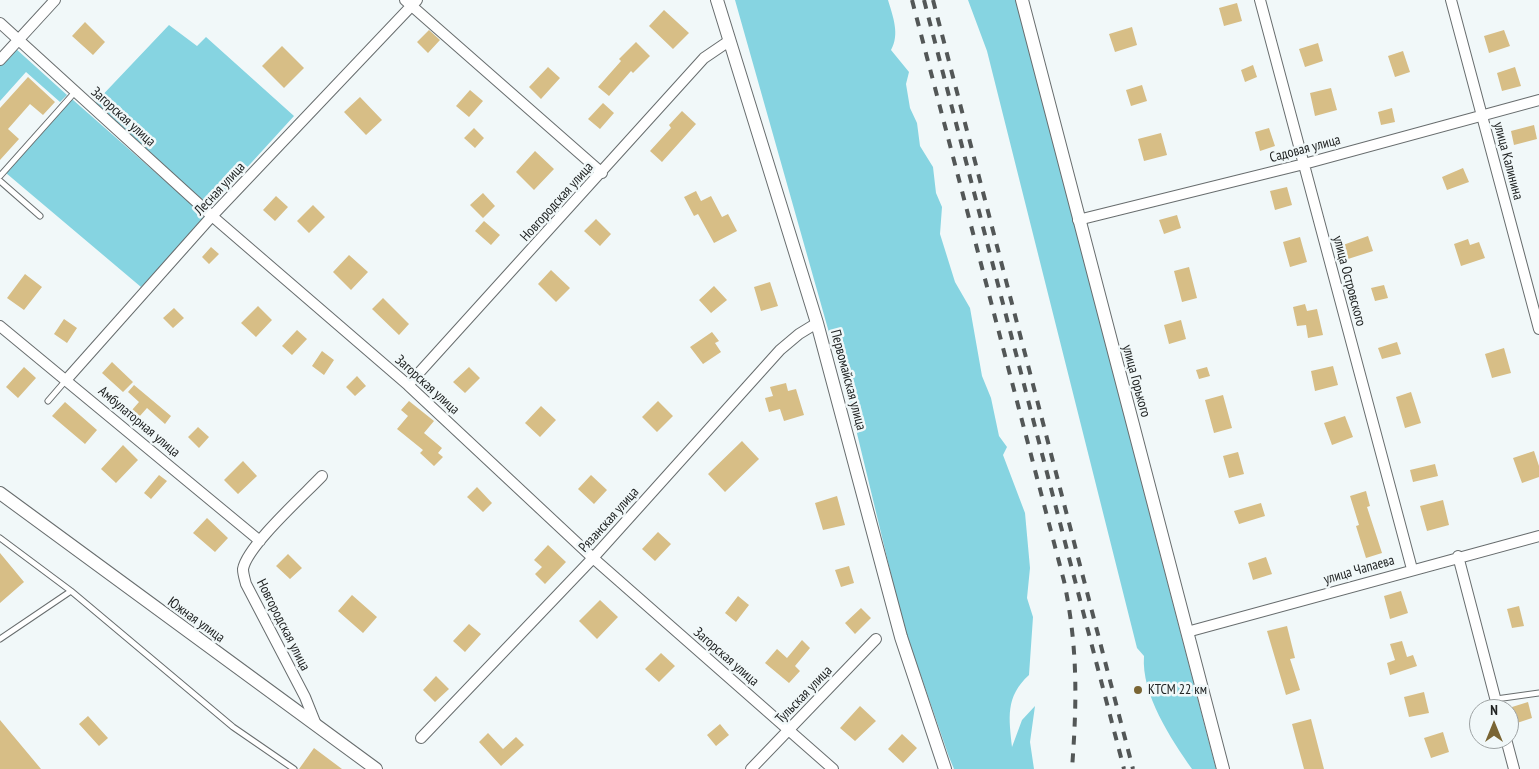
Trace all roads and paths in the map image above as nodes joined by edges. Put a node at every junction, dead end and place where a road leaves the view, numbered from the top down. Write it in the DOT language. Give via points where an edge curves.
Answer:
graph roads {
  1 [pos="55,0"];
  2 [pos="718,0"];
  3 [pos="1022,0"];
  4 [pos="1260,0"];
  5 [pos="1451,0"];
  6 [pos="411,2"];
  7 [pos="0,23"];
  8 [pos="17,41"];
  9 [pos="729,41"];
  10 [pos="0,60"];
  11 [pos="75,92"];
  12 [pos="1539,100"];
  13 [pos="1482,115"];
  14 [pos="1304,164"];
  15 [pos="602,173"];
  16 [pos="0,176"];
  17 [pos="0,181"];
  18 [pos="40,216"];
  19 [pos="212,216"];
  20 [pos="1078,220"];
  21 [pos="818,323"];
  22 [pos="0,326"];
  23 [pos="1539,329"];
  24 [pos="67,379"];
  25 [pos="408,385"];
  26 [pos="48,401"];
  27 [pos="322,476"];
  28 [pos="0,493"];
  29 [pos="1539,536"];
  30 [pos="0,538"];
  31 [pos="260,541"];
  32 [pos="1458,556"];
  33 [pos="593,558"];
  34 [pos="1412,569"];
  35 [pos="72,591"];
  36 [pos="1187,632"];
  37 [pos="0,639"];
  38 [pos="876,640"];
  39 [pos="1539,692"];
  40 [pos="1496,699"];
  41 [pos="1514,699"];
  42 [pos="314,722"];
  43 [pos="789,730"];
  44 [pos="421,738"];
  45 [pos="1509,749"];
  46 [pos="294,769"];
  47 [pos="376,769"];
  48 [pos="752,769"];
  49 [pos="833,769"];
  50 [pos="945,769"];
  51 [pos="1223,769"];
  52 [pos="1514,769"];
  1 -- 8 [label="street"];
  2 -- 9 [label="street, Первомайская улица"];
  3 -- 20 [label="street, улица Горького"];
  4 -- 14 [label="street, улица Островского"];
  5 -- 13 [label="street, улица Калинина"];
  6 -- 15 [label="street"];
  6 -- 19 [label="street, Лесная улица"];
  7 -- 8 [label="street, Загорская улица"];
  8 -- 10 [label="street"];
  8 -- 11 [label="street, Загорская улица"];
  9 -- 15 [label="street, Новгородская улица" via="704,58"];
  9 -- 21 [label="street, Первомайская улица"];
  11 -- 16 [label="lane"];
  11 -- 19 [label="street, Загорская улица"];
  12 -- 13 [label="street, Садовая улица"];
  13 -- 14 [label="street, Садовая улица"];
  13 -- 23 [label="street, улица Калинина"];
  14 -- 20 [label="street, Садовая улица"];
  14 -- 34 [label="street, улица Островского"];
  15 -- 25 [label="street, Новгородская улица"];
  17 -- 18 [label="lane"];
  19 -- 24 [label="street, Лесная улица"];
  19 -- 25 [label="street, Загорская улица"];
  20 -- 36 [label="street, улица Горького"];
  21 -- 33 [label="street, Рязанская улица" via="780,350"];
  21 -- 50 [label="street, Первомайская улица" via="901,637"];
  22 -- 24 [label="street, Амбулаторная улица"];
  24 -- 26 [label="lane, Лесная улица"];
  24 -- 31 [label="street, Амбулаторная улица"];
  25 -- 33 [label="street, Загорская улица"];
  27 -- 31 [label="street, Новгородская улица"];
  28 -- 42 [label="street, Южная улица"];
  29 -- 32 [label="street, улица Чапаева"];
  30 -- 35 [label="lane"];
  31 -- 42 [label="street, Новгородская улица" via="248,557 243,571 246,584 305,697"];
  32 -- 34 [label="street, улица Чапаева"];
  32 -- 40 [label="street"];
  33 -- 43 [label="street, Загорская улица"];
  33 -- 44 [label="street, Рязанская улица"];
  34 -- 36 [label="street, улица Чапаева"];
  35 -- 37 [label="lane"];
  35 -- 46 [label="lane" via="233,727"];
  36 -- 51 [label="street, улица Горького"];
  38 -- 43 [label="street, Тульская улица"];
  39 -- 41 [label="lane"];
  42 -- 47 [label="street, Южная улица"];
  43 -- 48 [label="street, Тульская улица"];
  43 -- 49 [label="street, Загорская улица"];
  45 -- 52 [label="street"];
}
